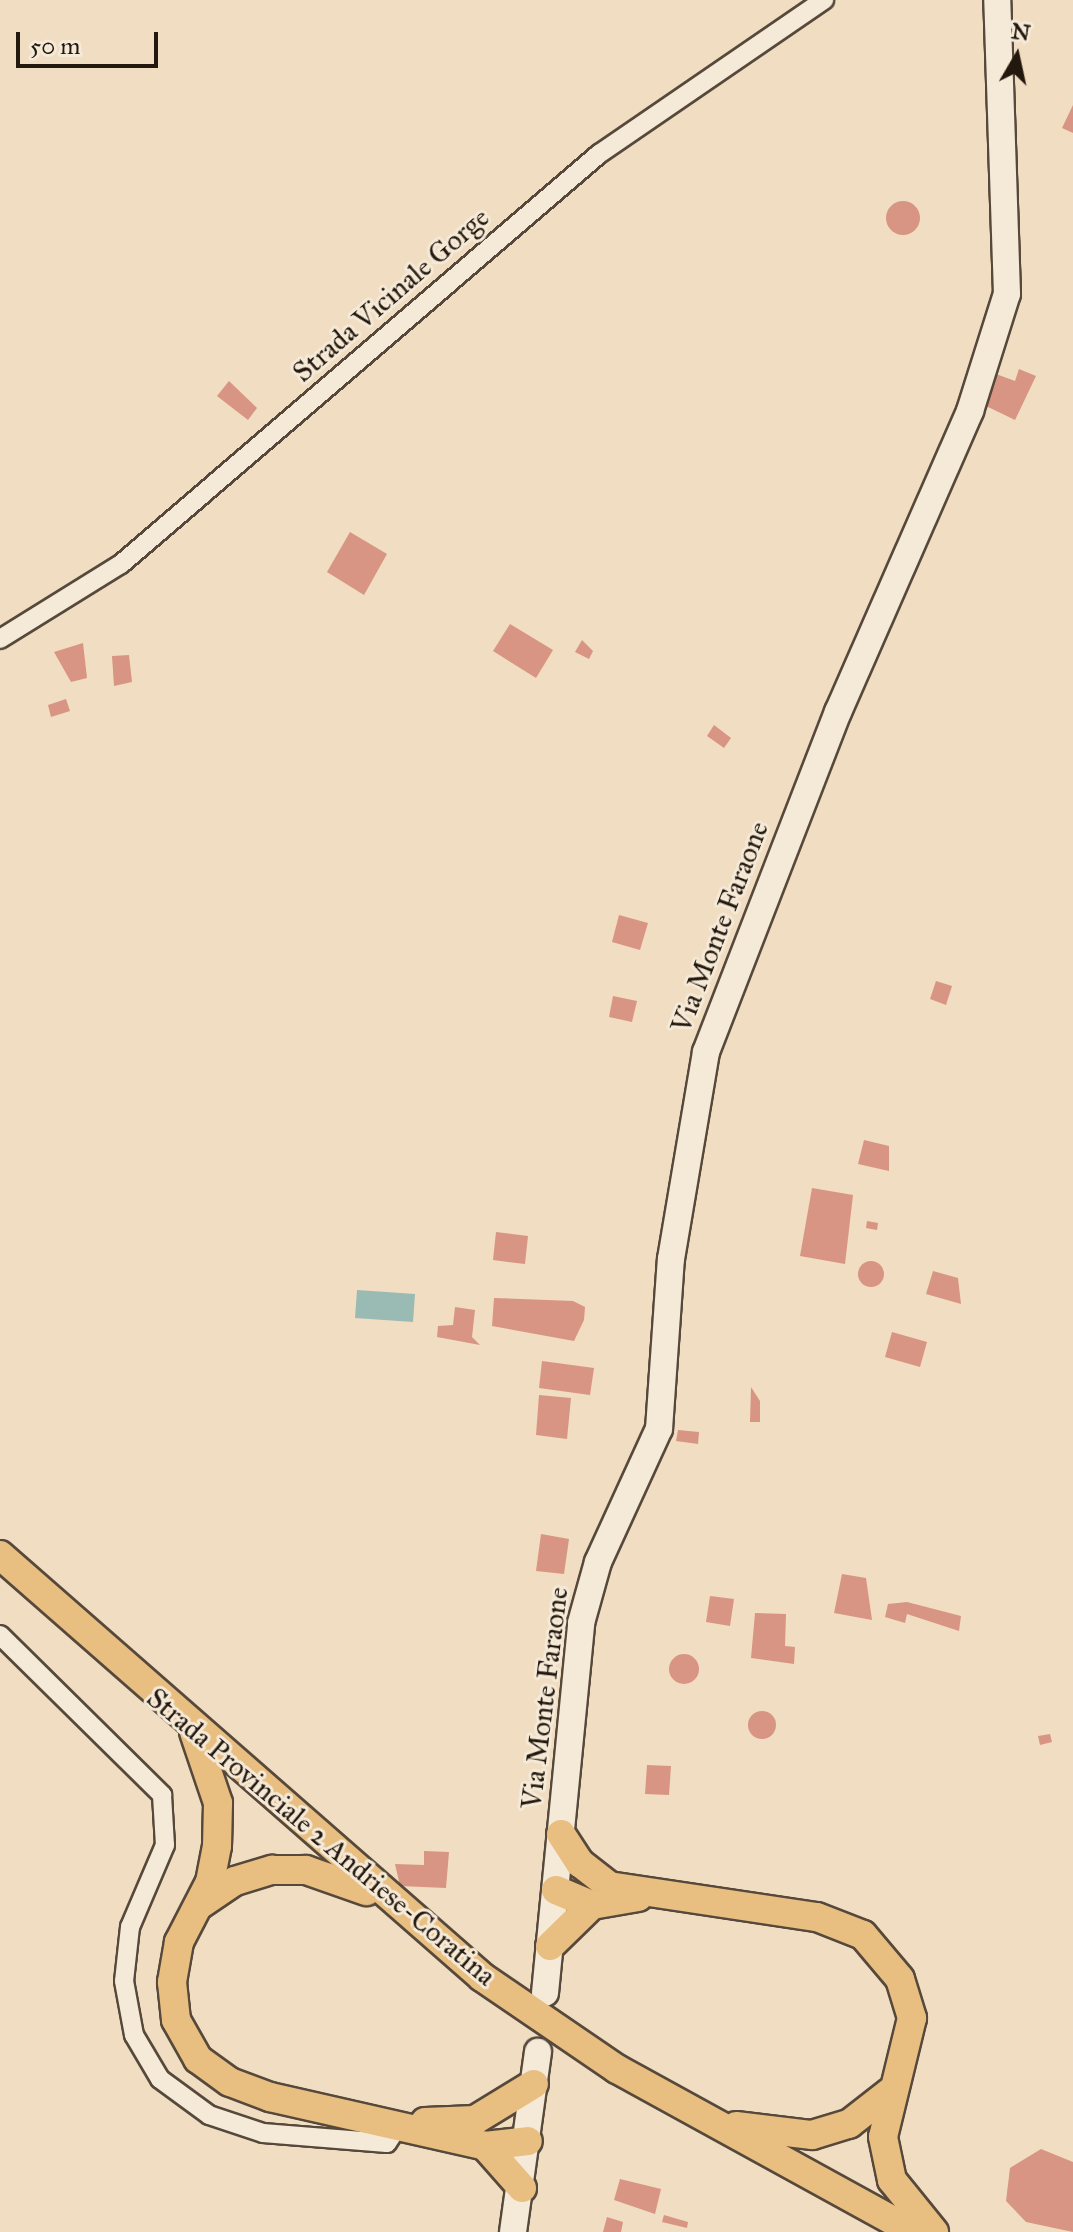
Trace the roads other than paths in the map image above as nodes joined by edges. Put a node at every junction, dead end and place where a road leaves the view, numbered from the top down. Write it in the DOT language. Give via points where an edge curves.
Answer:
graph roads {
  1 [pos="824,0"];
  2 [pos="997,0"];
  3 [pos="0,639"];
  4 [pos="0,1555"];
  5 [pos="0,1635"];
  6 [pos="193,1731"];
  7 [pos="561,1834"];
  8 [pos="556,1890"];
  9 [pos="601,1896"];
  10 [pos="382,1897"];
  11 [pos="201,1904"];
  12 [pos="550,1946"];
  13 [pos="545,1993"];
  14 [pos="538,2052"];
  15 [pos="534,2084"];
  16 [pos="890,2092"];
  17 [pos="475,2120"];
  18 [pos="712,2121"];
  19 [pos="400,2123"];
  20 [pos="528,2141"];
  21 [pos="485,2146"];
  22 [pos="522,2188"];
  23 [pos="513,2232"];
  24 [pos="914,2232"];
  25 [pos="934,2232"];
  1 -- 3 [label="street, Strada Vicinale Gorge" via="609,145 121,564"];
  2 -- 7 [label="street, Via Monte Faraone" via="1010,233 1004,307 970,411 838,712 706,1052 671,1259 665,1397 647,1462 588,1591"];
  4 -- 6 [label="main road, Strada Provinciale 2 Andriese-Coratina"];
  5 -- 19 [label="street" via="162,1795 165,1845 130,1927 124,1981 134,2035 160,2079 209,2115 263,2133 387,2143"];
  6 -- 10 [label="main road, Strada Provinciale 2 Andriese-Coratina"];
  6 -- 11 [label="main road" via="218,1803 217,1846"];
  7 -- 8 [label="street, Via Monte Faraone"];
  7 -- 9 [label="main road"];
  8 -- 9 [label="main road"];
  8 -- 12 [label="street, Via Monte Faraone"];
  9 -- 12 [label="main road"];
  9 -- 16 [label="main road" via="643,1896 817,1917 863,1935 900,1979 912,2018"];
  10 -- 11 [label="main road" via="306,1870 272,1870 235,1881"];
  10 -- 18 [label="main road, Strada Provinciale 2 Andriese-Coratina" via="549,2024"];
  11 -- 19 [label="main road" via="179,1942 172,1982 176,2020 198,2059 230,2082 270,2097"];
  12 -- 13 [label="street, Via Monte Faraone"];
  14 -- 15 [label="street"];
  15 -- 17 [label="main road"];
  15 -- 20 [label="street"];
  16 -- 18 [label="main road" via="849,2124 812,2135"];
  16 -- 25 [label="main road" via="883,2137 892,2180"];
  17 -- 19 [label="main road"];
  17 -- 20 [label="main road"];
  18 -- 24 [label="main road, Strada Provinciale 2 Andriese-Coratina"];
  19 -- 21 [label="main road"];
  20 -- 21 [label="main road"];
  20 -- 22 [label="street"];
  21 -- 22 [label="main road"];
  22 -- 23 [label="street"];
}
